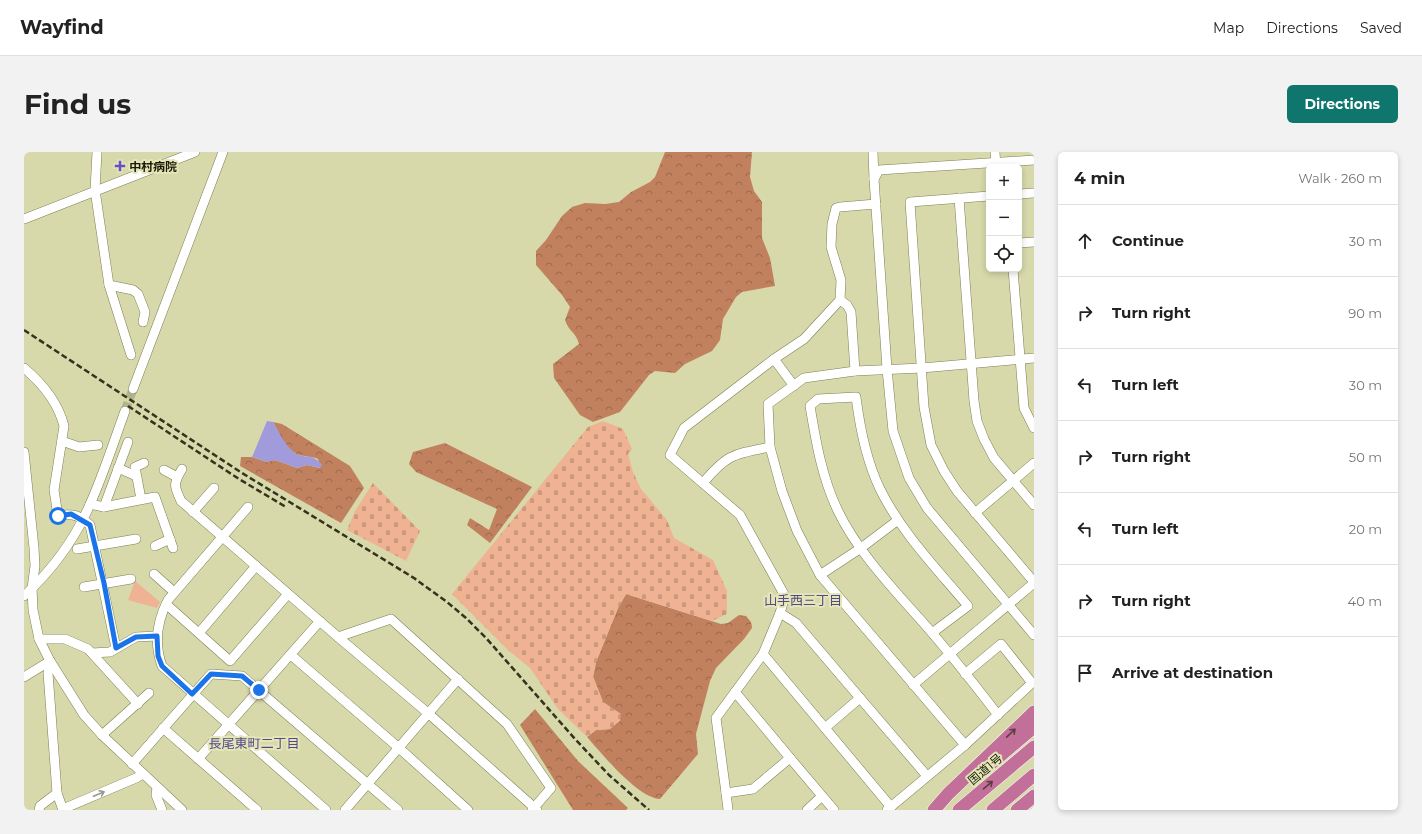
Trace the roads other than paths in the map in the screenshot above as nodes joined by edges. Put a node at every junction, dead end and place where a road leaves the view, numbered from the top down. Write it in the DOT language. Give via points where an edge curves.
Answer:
graph roads {
  1 [pos="97,152"];
  2 [pos="195,152"];
  3 [pos="223,152"];
  4 [pos="873,152"];
  5 [pos="995,152"];
  6 [pos="1034,160"];
  7 [pos="996,164"];
  8 [pos="1004,164"];
  9 [pos="986,165"];
  10 [pos="874,179"];
  11 [pos="95,190"];
  12 [pos="1034,193"];
  13 [pos="1022,194"];
  14 [pos="986,196"];
  15 [pos="959,198"];
  16 [pos="876,204"];
  17 [pos="24,219"];
  18 [pos="1034,242"];
  19 [pos="1022,243"];
  20 [pos="1013,272"];
  21 [pos="109,285"];
  22 [pos="840,300"];
  23 [pos="143,322"];
  24 [pos="131,355"];
  25 [pos="1034,358"];
  26 [pos="774,359"];
  27 [pos="1019,360"];
  28 [pos="971,364"];
  29 [pos="24,368"];
  30 [pos="922,368"];
  31 [pos="887,369"];
  32 [pos="855,371"];
  33 [pos="794,386"];
  34 [pos="133,390"];
  35 [pos="125,411"];
  36 [pos="1034,428"];
  37 [pos="62,440"];
  38 [pos="128,442"];
  39 [pos="98,445"];
  40 [pos="770,447"];
  41 [pos="24,452"];
  42 [pos="144,463"];
  43 [pos="1034,464"];
  44 [pos="118,468"];
  45 [pos="164,470"];
  46 [pos="136,476"];
  47 [pos="1013,481"];
  48 [pos="703,483"];
  49 [pos="214,488"];
  50 [pos="141,499"];
  51 [pos="90,504"];
  52 [pos="1034,505"];
  53 [pos="104,507"];
  54 [pos="248,507"];
  55 [pos="193,512"];
  56 [pos="975,513"];
  57 [pos="83,519"];
  58 [pos="898,520"];
  59 [pos="29,532"];
  60 [pos="222,537"];
  61 [pos="136,539"];
  62 [pos="170,539"];
  63 [pos="95,546"];
  64 [pos="155,546"];
  65 [pos="173,548"];
  66 [pos="861,548"];
  67 [pos="77,549"];
  68 [pos="256,566"];
  69 [pos="154,574"];
  70 [pos="820,575"];
  71 [pos="131,578"];
  72 [pos="104,583"];
  73 [pos="1034,583"];
  74 [pos="84,586"];
  75 [pos="32,588"];
  76 [pos="174,592"];
  77 [pos="288,594"];
  78 [pos="24,596"];
  79 [pos="166,604"];
  80 [pos="1009,604"];
  81 [pos="780,613"];
  82 [pos="320,621"];
  83 [pos="199,633"];
  84 [pos="932,633"];
  85 [pos="1034,635"];
  86 [pos="157,636"];
  87 [pos="338,637"];
  88 [pos="39,639"];
  89 [pos="116,648"];
  90 [pos="92,653"];
  91 [pos="763,654"];
  92 [pos="950,654"];
  93 [pos="291,655"];
  94 [pos="50,661"];
  95 [pos="965,674"];
  96 [pos="24,677"];
  97 [pos="458,678"];
  98 [pos="913,685"];
  99 [pos="259,690"];
  100 [pos="735,692"];
  101 [pos="149,694"];
  102 [pos="192,694"];
  103 [pos="860,698"];
  104 [pos="138,704"];
  105 [pos="1034,712"];
  106 [pos="429,714"];
  107 [pos="998,715"];
  108 [pos="229,726"];
  109 [pos="1034,727"];
  110 [pos="163,728"];
  111 [pos="825,728"];
  112 [pos="102,735"];
  113 [pos="965,745"];
  114 [pos="1034,747"];
  115 [pos="399,748"];
  116 [pos="790,758"];
  117 [pos="198,759"];
  118 [pos="132,764"];
  119 [pos="143,774"];
  120 [pos="1034,775"];
  121 [pos="927,776"];
  122 [pos="368,784"];
  123 [pos="157,787"];
  124 [pos="57,793"];
  125 [pos="726,793"];
  126 [pos="822,796"];
  127 [pos="1034,796"];
  128 [pos="889,808"];
  129 [pos="1034,808"];
  130 [pos="63,809"];
  131 [pos="534,809"];
  132 [pos="39,810"];
  133 [pos="162,810"];
  134 [pos="182,810"];
  135 [pos="257,810"];
  136 [pos="326,810"];
  137 [pos="345,810"];
  138 [pos="398,810"];
  139 [pos="468,810"];
  140 [pos="728,810"];
  141 [pos="807,810"];
  142 [pos="834,810"];
  143 [pos="935,810"];
  144 [pos="958,810"];
  145 [pos="993,810"];
  146 [pos="1017,810"];
  147 [pos="1031,810"];
  1 -- 11 [label="street"];
  2 -- 11 [label="street"];
  3 -- 34 [label="street"];
  4 -- 10 [label="street"];
  5 -- 7 [label="street"];
  6 -- 8 [label="street"];
  9 -- 10 [label="street" via="879,170"];
  10 -- 16 [label="street"];
  11 -- 17 [label="street"];
  11 -- 21 [label="street"];
  12 -- 13 [label="street"];
  14 -- 15 [label="street"];
  15 -- 28 [label="street"];
  15 -- 30 [label="street" via="910,202"];
  16 -- 22 [label="street" via="836,208 831,247 841,280"];
  16 -- 31 [label="street"];
  18 -- 19 [label="street"];
  20 -- 27 [label="street"];
  21 -- 23 [label="street" via="133,290 138,294 145,312"];
  21 -- 24 [label="street"];
  22 -- 26 [label="street" via="804,339"];
  22 -- 32 [label="street" via="851,312"];
  25 -- 27 [label="street"];
  26 -- 33 [label="street"];
  26 -- 48 [label="street" via="684,428 670,455"];
  27 -- 28 [label="street"];
  27 -- 36 [label="street" via="1024,408"];
  28 -- 30 [label="street"];
  28 -- 47 [label="street" via="977,421 994,458"];
  29 -- 37 [label="street" via="50,394 58,408 64,426"];
  30 -- 31 [label="street"];
  30 -- 56 [label="street" via="924,407 931,445 944,471"];
  31 -- 32 [label="street"];
  31 -- 80 [label="street" via="893,431 909,478 927,508"];
  32 -- 33 [label="street" via="804,378"];
  33 -- 40 [label="street" via="768,404"];
  35 -- 51 [label="street"];
  37 -- 39 [label="street" via="78,447"];
  37 -- 57 [label="street" via="54,490 58,516 71,514"];
  38 -- 44 [label="street"];
  40 -- 48 [label="street" via="729,457 716,467"];
  40 -- 70 [label="street" via="782,491 797,531"];
  41 -- 59 [label="street"];
  42 -- 46 [label="street" via="135,467"];
  43 -- 47 [label="street"];
  44 -- 46 [label="street"];
  44 -- 53 [label="street"];
  45 -- 55 [label="street" via="180,473 174,487 181,501"];
  46 -- 50 [label="street"];
  47 -- 52 [label="street"];
  47 -- 56 [label="street"];
  48 -- 81 [label="street" via="740,515 785,596"];
  49 -- 55 [label="street"];
  50 -- 53 [label="street"];
  50 -- 62 [label="street" via="155,497"];
  51 -- 53 [label="street"];
  51 -- 57 [label="street"];
  54 -- 60 [label="street"];
  55 -- 60 [label="street"];
  56 -- 73 [label="street"];
  57 -- 63 [label="street" via="90,525"];
  57 -- 75 [label="street" via="50,569"];
  58 -- 66 [label="street"];
  58 -- 66 [label="street" via="880,488 869,460 862,438 856,397 818,399 810,406 824,475 838,512"];
  58 -- 84 [label="street" via="968,606"];
  59 -- 75 [label="street" via="35,566"];
  60 -- 68 [label="street"];
  60 -- 76 [label="street"];
  61 -- 63 [label="street"];
  62 -- 64 [label="street"];
  62 -- 65 [label="street"];
  63 -- 67 [label="street"];
  63 -- 72 [label="street"];
  66 -- 70 [label="street"];
  66 -- 84 [label="street"];
  68 -- 77 [label="street"];
  68 -- 83 [label="street"];
  69 -- 76 [label="street"];
  70 -- 98 [label="street"];
  71 -- 72 [label="street"];
  72 -- 74 [label="street"];
  72 -- 89 [label="street"];
  73 -- 80 [label="street"];
  75 -- 78 [label="street"];
  75 -- 88 [label="street" via="33,610"];
  76 -- 79 [label="street"];
  77 -- 82 [label="street"];
  77 -- 83 [label="street" via="230,661"];
  79 -- 83 [label="street"];
  79 -- 86 [label="street"];
  80 -- 85 [label="street"];
  80 -- 92 [label="street"];
  81 -- 91 [label="street"];
  81 -- 103 [label="street" via="796,623"];
  82 -- 87 [label="street"];
  82 -- 93 [label="street"];
  84 -- 92 [label="street"];
  86 -- 89 [label="street" via="136,637"];
  86 -- 102 [label="street" via="158,656 162,666"];
  87 -- 97 [label="street" via="391,619"];
  87 -- 106 [label="street"];
  88 -- 90 [label="street" via="65,639"];
  88 -- 94 [label="street"];
  89 -- 90 [label="street" via="110,652"];
  90 -- 104 [label="street"];
  91 -- 100 [label="street"];
  91 -- 111 [label="street"];
  92 -- 95 [label="street"];
  92 -- 98 [label="street"];
  93 -- 99 [label="street"];
  93 -- 115 [label="street"];
  94 -- 96 [label="street"];
  94 -- 112 [label="street" via="84,715"];
  94 -- 124 [label="street" via="48,673"];
  95 -- 107 [label="street"];
  95 -- 107 [label="street" via="1001,644 1032,683"];
  97 -- 106 [label="street"];
  97 -- 131 [label="street" via="507,724 551,788"];
  98 -- 113 [label="street"];
  99 -- 102 [label="street" via="242,676 211,674"];
  99 -- 108 [label="street"];
  99 -- 122 [label="street"];
  100 -- 116 [label="street"];
  100 -- 125 [label="street" via="716,718"];
  101 -- 104 [label="street"];
  102 -- 108 [label="street"];
  102 -- 110 [label="street"];
  103 -- 111 [label="street"];
  103 -- 121 [label="street"];
  104 -- 112 [label="street"];
  143 -- 105 [label="highway, one-way" via="948,794"];
  106 -- 115 [label="street"];
  106 -- 131 [label="street"];
  107 -- 113 [label="street"];
  108 -- 117 [label="street"];
  108 -- 136 [label="street"];
  109 -- 143 [label="highway, 国道1号"];
  110 -- 117 [label="street"];
  110 -- 118 [label="street"];
  111 -- 128 [label="street"];
  112 -- 118 [label="street"];
  113 -- 121 [label="street"];
  144 -- 114 [label="highway, one-way"];
  115 -- 122 [label="street"];
  115 -- 139 [label="street"];
  116 -- 125 [label="street" via="753,789"];
  116 -- 126 [label="street"];
  117 -- 135 [label="street"];
  118 -- 119 [label="street"];
  119 -- 123 [label="street"];
  130 -- 119 [label="street, one-way"];
  120 -- 145 [label="highway"];
  121 -- 128 [label="street"];
  122 -- 137 [label="street"];
  122 -- 138 [label="street"];
  123 -- 133 [label="street" via="156,795"];
  123 -- 134 [label="street"];
  124 -- 130 [label="street"];
  124 -- 132 [label="street" via="40,806"];
  125 -- 140 [label="street"];
  126 -- 141 [label="street"];
  126 -- 142 [label="street"];
  127 -- 146 [label="highway"];
  129 -- 147 [label="highway"];
}
